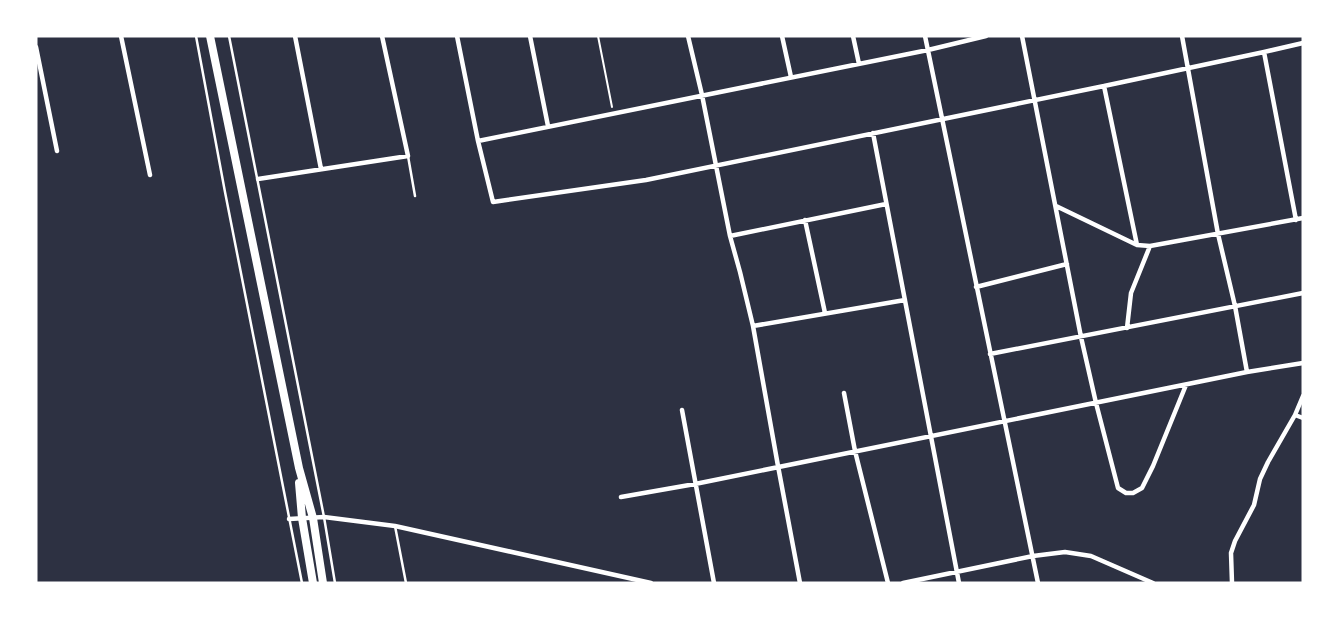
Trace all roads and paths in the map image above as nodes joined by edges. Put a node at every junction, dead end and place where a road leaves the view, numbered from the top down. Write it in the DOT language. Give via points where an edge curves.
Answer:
graph roads {
  1 [pos="121,36"];
  2 [pos="196,36"];
  3 [pos="210,36"];
  4 [pos="229,36"];
  5 [pos="295,36"];
  6 [pos="382,36"];
  7 [pos="457,36"];
  8 [pos="530,36"];
  9 [pos="598,36"];
  10 [pos="688,36"];
  11 [pos="782,36"];
  12 [pos="853,36"];
  13 [pos="925,36"];
  14 [pos="986,36"];
  15 [pos="1022,36"];
  16 [pos="1182,36"];
  17 [pos="1303,43"];
  18 [pos="36,47"];
  19 [pos="928,50"];
  20 [pos="1264,52"];
  21 [pos="859,64"];
  22 [pos="1186,68"];
  23 [pos="791,77"];
  24 [pos="1104,86"];
  25 [pos="702,95"];
  26 [pos="1034,100"];
  27 [pos="613,113"];
  28 [pos="942,119"];
  29 [pos="548,126"];
  30 [pos="873,133"];
  31 [pos="478,141"];
  32 [pos="57,151"];
  33 [pos="408,156"];
  34 [pos="716,166"];
  35 [pos="321,169"];
  36 [pos="150,175"];
  37 [pos="258,179"];
  38 [pos="415,196"];
  39 [pos="886,204"];
  40 [pos="1056,206"];
  41 [pos="1303,218"];
  42 [pos="805,220"];
  43 [pos="1296,220"];
  44 [pos="1218,234"];
  45 [pos="730,236"];
  46 [pos="1137,245"];
  47 [pos="1150,246"];
  48 [pos="1067,264"];
  49 [pos="976,286"];
  50 [pos="1303,294"];
  51 [pos="906,300"];
  52 [pos="1235,306"];
  53 [pos="825,313"];
  54 [pos="753,326"];
  55 [pos="1127,328"];
  56 [pos="1082,337"];
  57 [pos="990,354"];
  58 [pos="1303,363"];
  59 [pos="1247,372"];
  60 [pos="1186,385"];
  61 [pos="844,393"];
  62 [pos="1303,396"];
  63 [pos="1096,403"];
  64 [pos="682,410"];
  65 [pos="1294,415"];
  66 [pos="1303,418"];
  67 [pos="1004,421"];
  68 [pos="931,436"];
  69 [pos="855,451"];
  70 [pos="778,466"];
  71 [pos="298,468"];
  72 [pos="695,484"];
  73 [pos="621,497"];
  74 [pos="324,517"];
  75 [pos="302,518"];
  76 [pos="313,518"];
  77 [pos="290,519"];
  78 [pos="394,526"];
  79 [pos="1032,556"];
  80 [pos="957,572"];
  81 [pos="302,583"];
  82 [pos="313,583"];
  83 [pos="323,583"];
  84 [pos="335,583"];
  85 [pos="406,583"];
  86 [pos="651,583"];
  87 [pos="714,583"];
  88 [pos="800,583"];
  89 [pos="888,583"];
  90 [pos="903,583"];
  91 [pos="959,583"];
  92 [pos="1038,583"];
  93 [pos="1153,583"];
  94 [pos="1232,583"];
  1 -- 36 [label="street"];
  2 -- 77 [label="lane"];
  3 -- 71 [label="main road"];
  4 -- 37 [label="lane"];
  5 -- 35 [label="street"];
  6 -- 33 [label="street"];
  7 -- 31 [label="street"];
  8 -- 29 [label="street"];
  9 -- 27 [label="path"];
  10 -- 25 [label="street"];
  11 -- 23 [label="street"];
  12 -- 21 [label="street"];
  13 -- 19 [label="street"];
  14 -- 19 [label="street"];
  15 -- 26 [label="street"];
  16 -- 22 [label="street"];
  17 -- 20 [label="street"];
  18 -- 32 [label="street"];
  19 -- 21 [label="street"];
  19 -- 28 [label="street"];
  20 -- 22 [label="street"];
  20 -- 43 [label="street"];
  21 -- 23 [label="street"];
  22 -- 24 [label="street"];
  22 -- 44 [label="street"];
  23 -- 25 [label="street"];
  24 -- 26 [label="street"];
  24 -- 46 [label="street"];
  25 -- 27 [label="street"];
  25 -- 34 [label="street"];
  26 -- 28 [label="street"];
  26 -- 40 [label="street"];
  27 -- 29 [label="street"];
  28 -- 30 [label="street"];
  28 -- 49 [label="street"];
  29 -- 31 [label="street"];
  30 -- 34 [label="street"];
  30 -- 39 [label="street"];
  31 -- 34 [label="street" via="493,202 646,180"];
  33 -- 35 [label="street"];
  33 -- 38 [label="lane"];
  34 -- 45 [label="street"];
  35 -- 37 [label="street"];
  37 -- 74 [label="lane"];
  39 -- 42 [label="street"];
  39 -- 51 [label="street"];
  40 -- 46 [label="street"];
  40 -- 48 [label="street"];
  41 -- 43 [label="street"];
  42 -- 45 [label="street"];
  42 -- 53 [label="street"];
  43 -- 44 [label="street"];
  44 -- 47 [label="street"];
  44 -- 52 [label="street"];
  45 -- 54 [label="street"];
  46 -- 47 [label="street"];
  47 -- 55 [label="street" via="1131,294"];
  48 -- 49 [label="street"];
  48 -- 56 [label="street"];
  49 -- 57 [label="street"];
  50 -- 52 [label="street"];
  51 -- 53 [label="street"];
  51 -- 68 [label="street"];
  52 -- 55 [label="street"];
  52 -- 59 [label="street"];
  53 -- 54 [label="street"];
  54 -- 70 [label="street"];
  55 -- 56 [label="street"];
  56 -- 57 [label="street"];
  56 -- 63 [label="street"];
  57 -- 67 [label="street"];
  58 -- 59 [label="street"];
  59 -- 60 [label="street"];
  60 -- 63 [label="street"];
  60 -- 63 [label="street" via="1153,466 1142,488 1133,493 1118,488"];
  61 -- 69 [label="street"];
  62 -- 65 [label="street"];
  63 -- 67 [label="street"];
  64 -- 72 [label="street"];
  65 -- 66 [label="street"];
  65 -- 94 [label="street" via="1268,462 1254,505 1234,541"];
  67 -- 68 [label="street"];
  67 -- 79 [label="street"];
  68 -- 69 [label="street"];
  68 -- 80 [label="street"];
  69 -- 70 [label="street"];
  69 -- 89 [label="street"];
  70 -- 72 [label="street"];
  70 -- 88 [label="street"];
  71 -- 75 [label="main road"];
  71 -- 76 [label="main road"];
  72 -- 73 [label="street"];
  72 -- 87 [label="street"];
  74 -- 76 [label="street"];
  74 -- 78 [label="street"];
  74 -- 84 [label="lane"];
  75 -- 76 [label="street"];
  75 -- 77 [label="street"];
  75 -- 82 [label="main road"];
  76 -- 83 [label="main road"];
  77 -- 81 [label="lane"];
  78 -- 85 [label="lane"];
  78 -- 86 [label="street"];
  79 -- 80 [label="street"];
  79 -- 92 [label="street"];
  79 -- 93 [label="street" via="1064,552 1091,556"];
  80 -- 90 [label="street"];
  80 -- 91 [label="street"];
}
